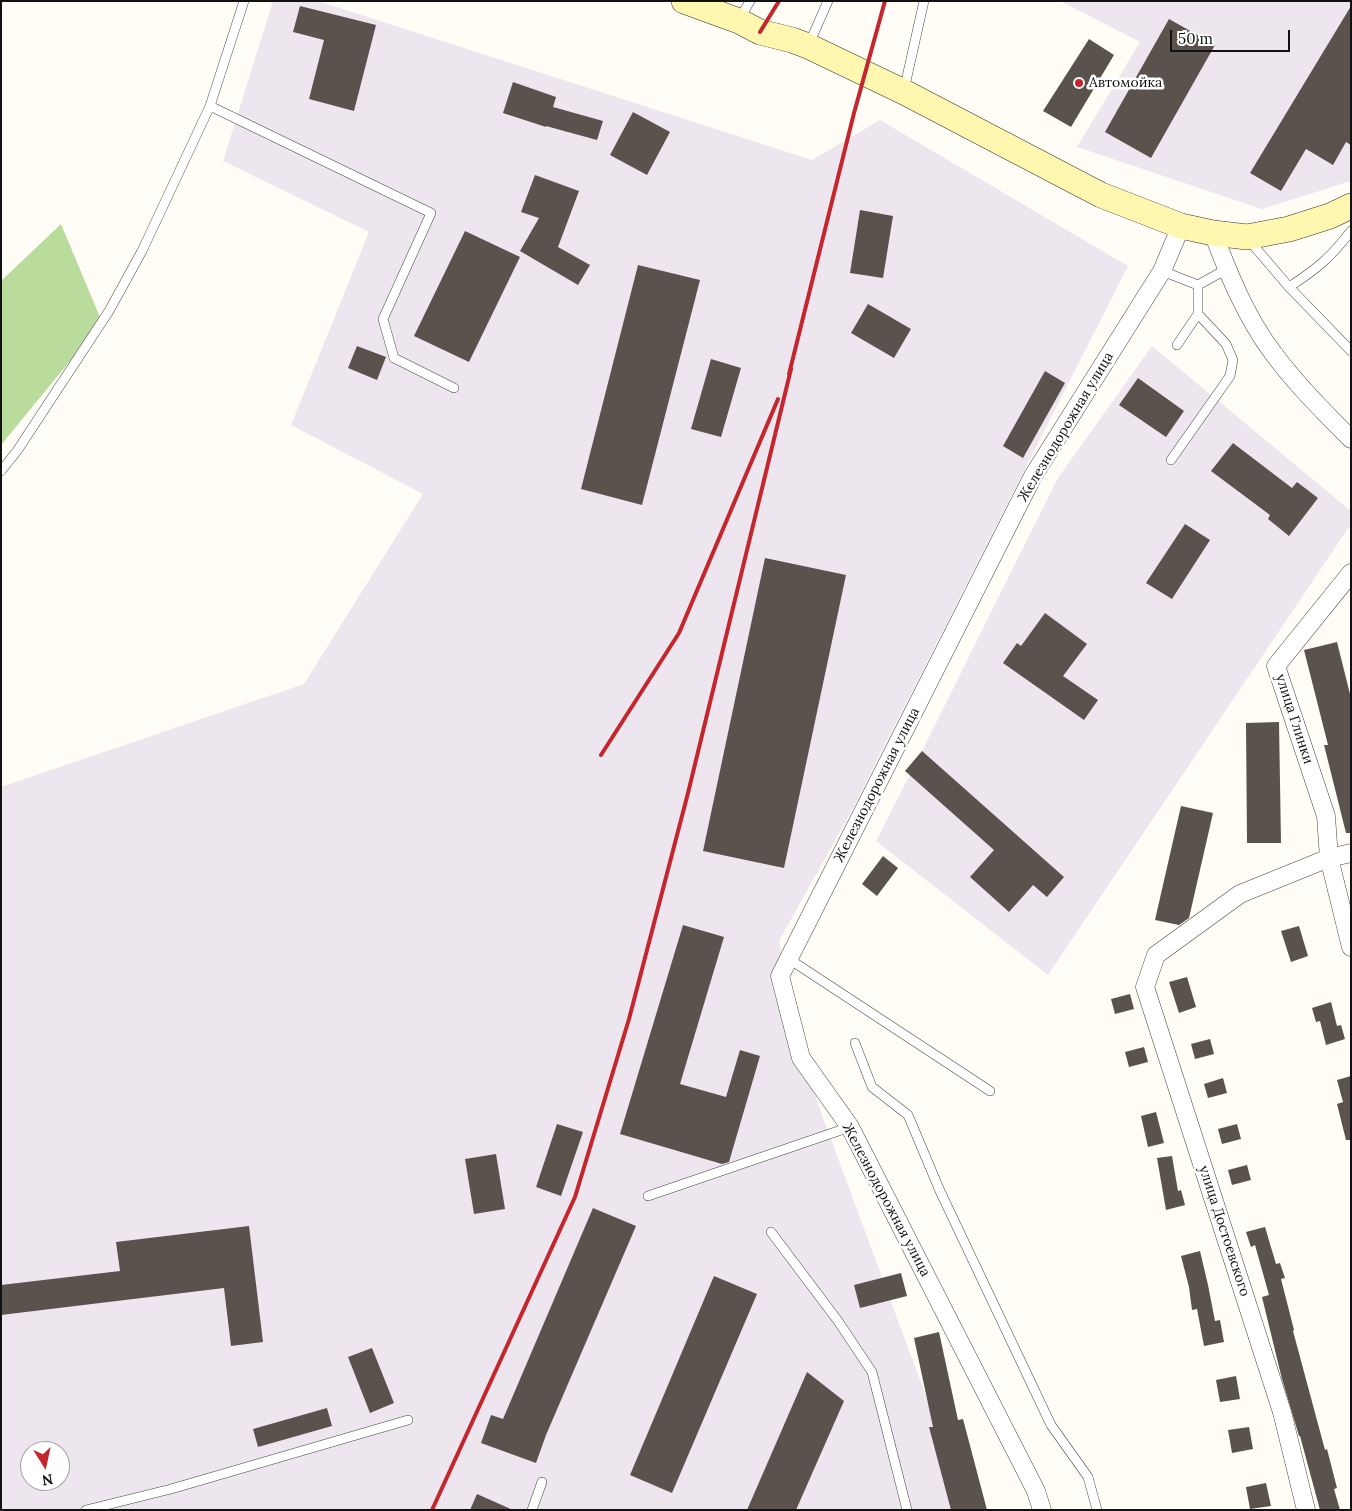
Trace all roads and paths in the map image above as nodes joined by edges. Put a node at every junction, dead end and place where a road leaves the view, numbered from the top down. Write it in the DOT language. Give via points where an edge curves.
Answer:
graph roads {
  1 [pos="244,1"];
  2 [pos="684,1"];
  3 [pos="828,1"];
  4 [pos="924,1"];
  5 [pos="744,11"];
  6 [pos="808,46"];
  7 [pos="904,92"];
  8 [pos="210,106"];
  9 [pos="1351,206"];
  10 [pos="1181,226"];
  11 [pos="1351,231"];
  12 [pos="1213,233"];
  13 [pos="1247,237"];
  14 [pos="1226,269"];
  15 [pos="1162,271"];
  16 [pos="1198,285"];
  17 [pos="1289,287"];
  18 [pos="1198,314"];
  19 [pos="1177,345"];
  20 [pos="1351,350"];
  21 [pos="454,388"];
  22 [pos="1351,439"];
  23 [pos="1171,460"];
  24 [pos="1,471"];
  25 [pos="1351,573"];
  26 [pos="1351,853"];
  27 [pos="1330,858"];
  28 [pos="1351,947"];
  29 [pos="789,959"];
  30 [pos="855,1044"];
  31 [pos="990,1091"];
  32 [pos="850,1127"];
  33 [pos="648,1196"];
  34 [pos="771,1232"];
  35 [pos="408,1420"];
  36 [pos="542,1482"];
  37 [pos="86,1510"];
  38 [pos="532,1510"];
  39 [pos="907,1510"];
  40 [pos="1042,1510"];
  41 [pos="1097,1510"];
  42 [pos="1306,1510"];
  1 -- 8 [label="lane"];
  2 -- 5 [label="main road"];
  3 -- 6 [label="lane"];
  4 -- 7 [label="lane"];
  5 -- 6 [label="main road" via="760,32"];
  6 -- 7 [label="main road"];
  7 -- 10 [label="main road" via="1101,195"];
  8 -- 21 [label="lane" via="431,213 383,319 394,358"];
  8 -- 24 [label="lane" via="110,311"];
  9 -- 13 [label="main road" via="1289,230"];
  10 -- 12 [label="main road"];
  10 -- 15 [label="street, Железнодорожная улица"];
  11 -- 17 [label="lane" via="1334,253 1312,273"];
  12 -- 13 [label="main road"];
  12 -- 14 [label="street"];
  13 -- 17 [label="lane"];
  14 -- 16 [label="lane"];
  14 -- 22 [label="street" via="1272,352 1311,399"];
  15 -- 16 [label="lane"];
  15 -- 29 [label="street, Железнодорожная улица" via="1033,476"];
  16 -- 18 [label="lane"];
  17 -- 20 [label="lane"];
  18 -- 19 [label="lane"];
  18 -- 23 [label="lane" via="1226,344 1233,360 1230,376"];
  25 -- 27 [label="street, улица Глинки" via="1276,666 1326,816"];
  26 -- 27 [label="street"];
  27 -- 28 [label="street, улица Глинки"];
  27 -- 42 [label="street, улица Достоевского" via="1240,894 1156,955 1146,987 1282,1412"];
  29 -- 31 [label="lane"];
  29 -- 32 [label="street, Железнодорожная улица" via="780,976 801,1058"];
  30 -- 41 [label="lane" via="872,1086 908,1115 940,1191 1051,1425 1088,1477"];
  32 -- 33 [label="lane"];
  32 -- 40 [label="street, Железнодорожная улица" via="1036,1491"];
  34 -- 39 [label="lane" via="872,1372"];
  35 -- 37 [label="lane" via="171,1489"];
  36 -- 38 [label="lane"];
}
